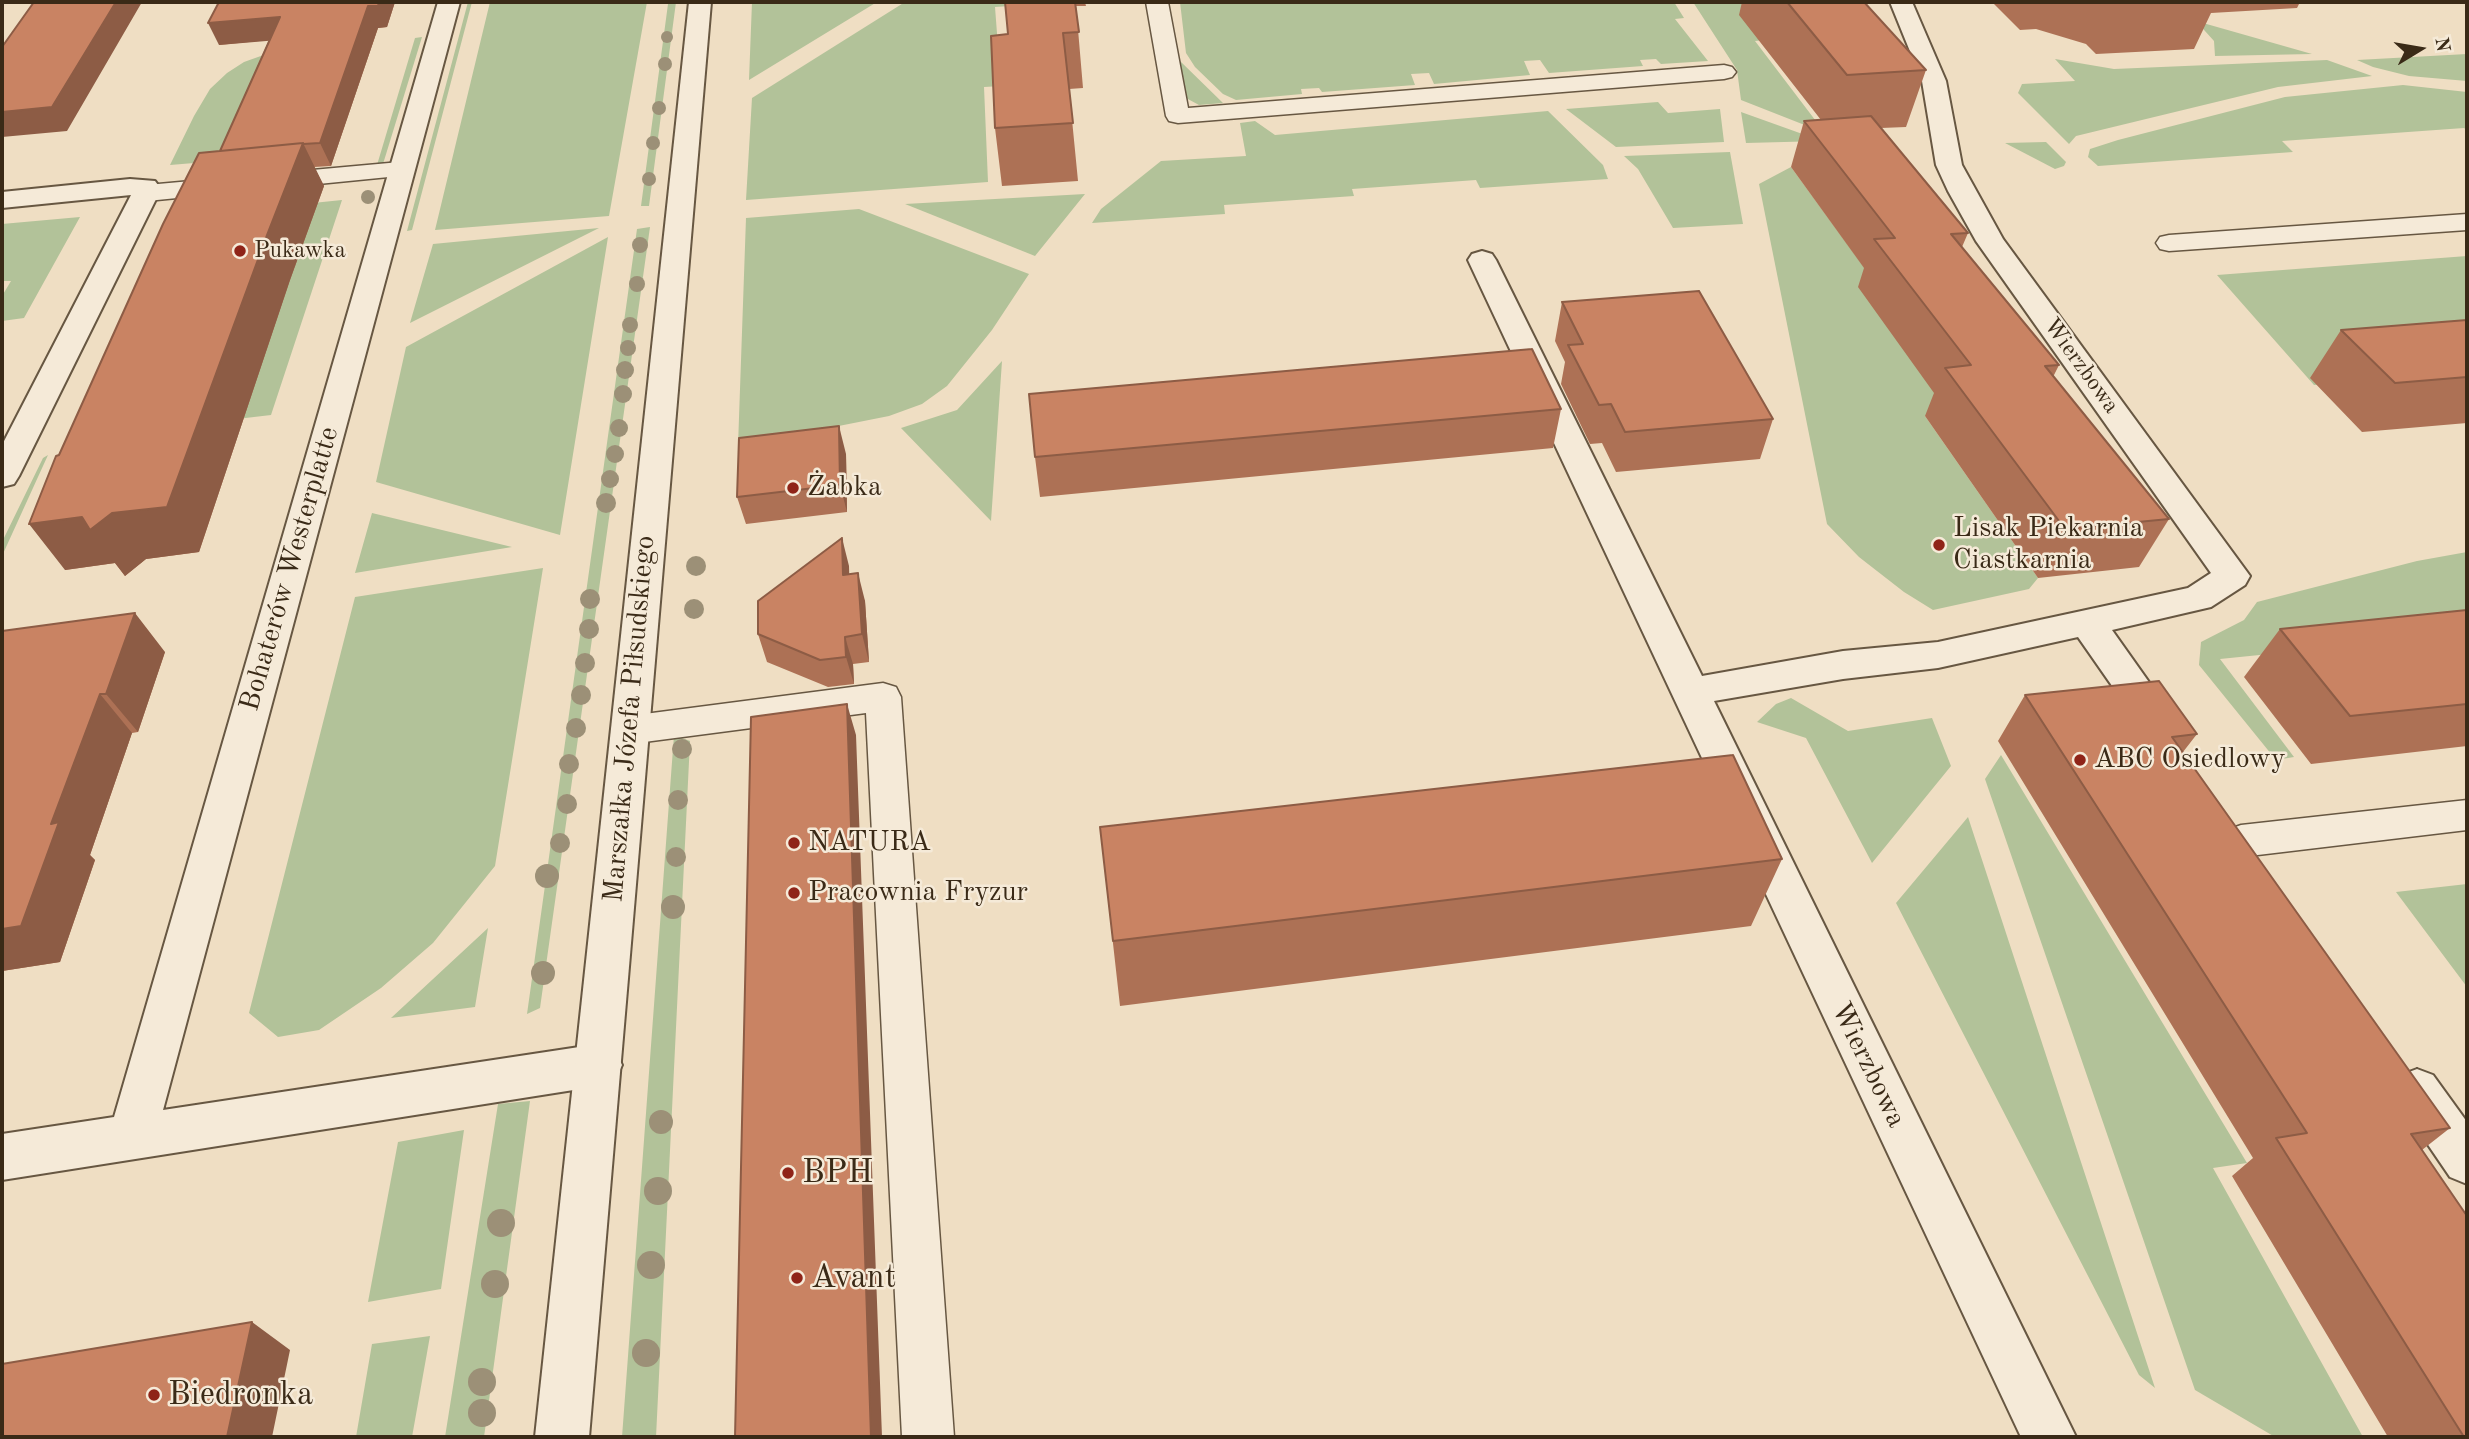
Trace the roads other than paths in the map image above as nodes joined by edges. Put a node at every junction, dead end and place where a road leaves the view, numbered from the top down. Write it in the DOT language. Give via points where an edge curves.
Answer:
graph roads {
  1 [pos="449,2"];
  2 [pos="700,2"];
  3 [pos="1157,2"];
  4 [pos="1901,2"];
  5 [pos="1724,72"];
  6 [pos="400,170"];
  7 [pos="146,193"];
  8 [pos="2,200"];
  9 [pos="2467,222"];
  10 [pos="2169,243"];
  11 [pos="1482,260"];
  12 [pos="2,477"];
  13 [pos="2088,622"];
  14 [pos="1688,692"];
  15 [pos="629,730"];
  16 [pos="2180,753"];
  17 [pos="2467,815"];
  18 [pos="2241,841"];
  19 [pos="2397,1062"];
  20 [pos="599,1065"];
  21 [pos="132,1136"];
  22 [pos="2,1157"];
  23 [pos="2467,1161"];
  24 [pos="562,1437"];
  25 [pos="928,1437"];
  26 [pos="2049,1437"];
  1 -- 6 [label="street, Bohaterów Westerplatte"];
  2 -- 15 [label="street, Marszałka Józefa Piłsudskiego"];
  3 -- 5 [label="lane" via="1178,116"];
  4 -- 13 [label="street, Wierzbowa" via="1934,81 1949,166 1961,191 1990,241 2232,576 2198,598"];
  6 -- 7 [label="lane"];
  6 -- 21 [label="street, Bohaterów Westerplatte"];
  7 -- 8 [label="street" via="146,187 139,187"];
  7 -- 12 [label="street"];
  9 -- 10 [label="lane"];
  11 -- 14 [label="street, Wierzbowa"];
  13 -- 14 [label="street, Wierzbowa" via="1938,655 1843,665"];
  13 -- 16 [label="street"];
  14 -- 26 [label="street, Wierzbowa"];
  15 -- 20 [label="street, Marszałka Józefa Piłsudskiego"];
  15 -- 25 [label="lane" via="883,697"];
  17 -- 18 [label="lane"];
  19 -- 23 [label="street"];
  20 -- 21 [label="street"];
  20 -- 24 [label="street, Marszałka Józefa Piłsudskiego"];
  21 -- 22 [label="street"];
}
